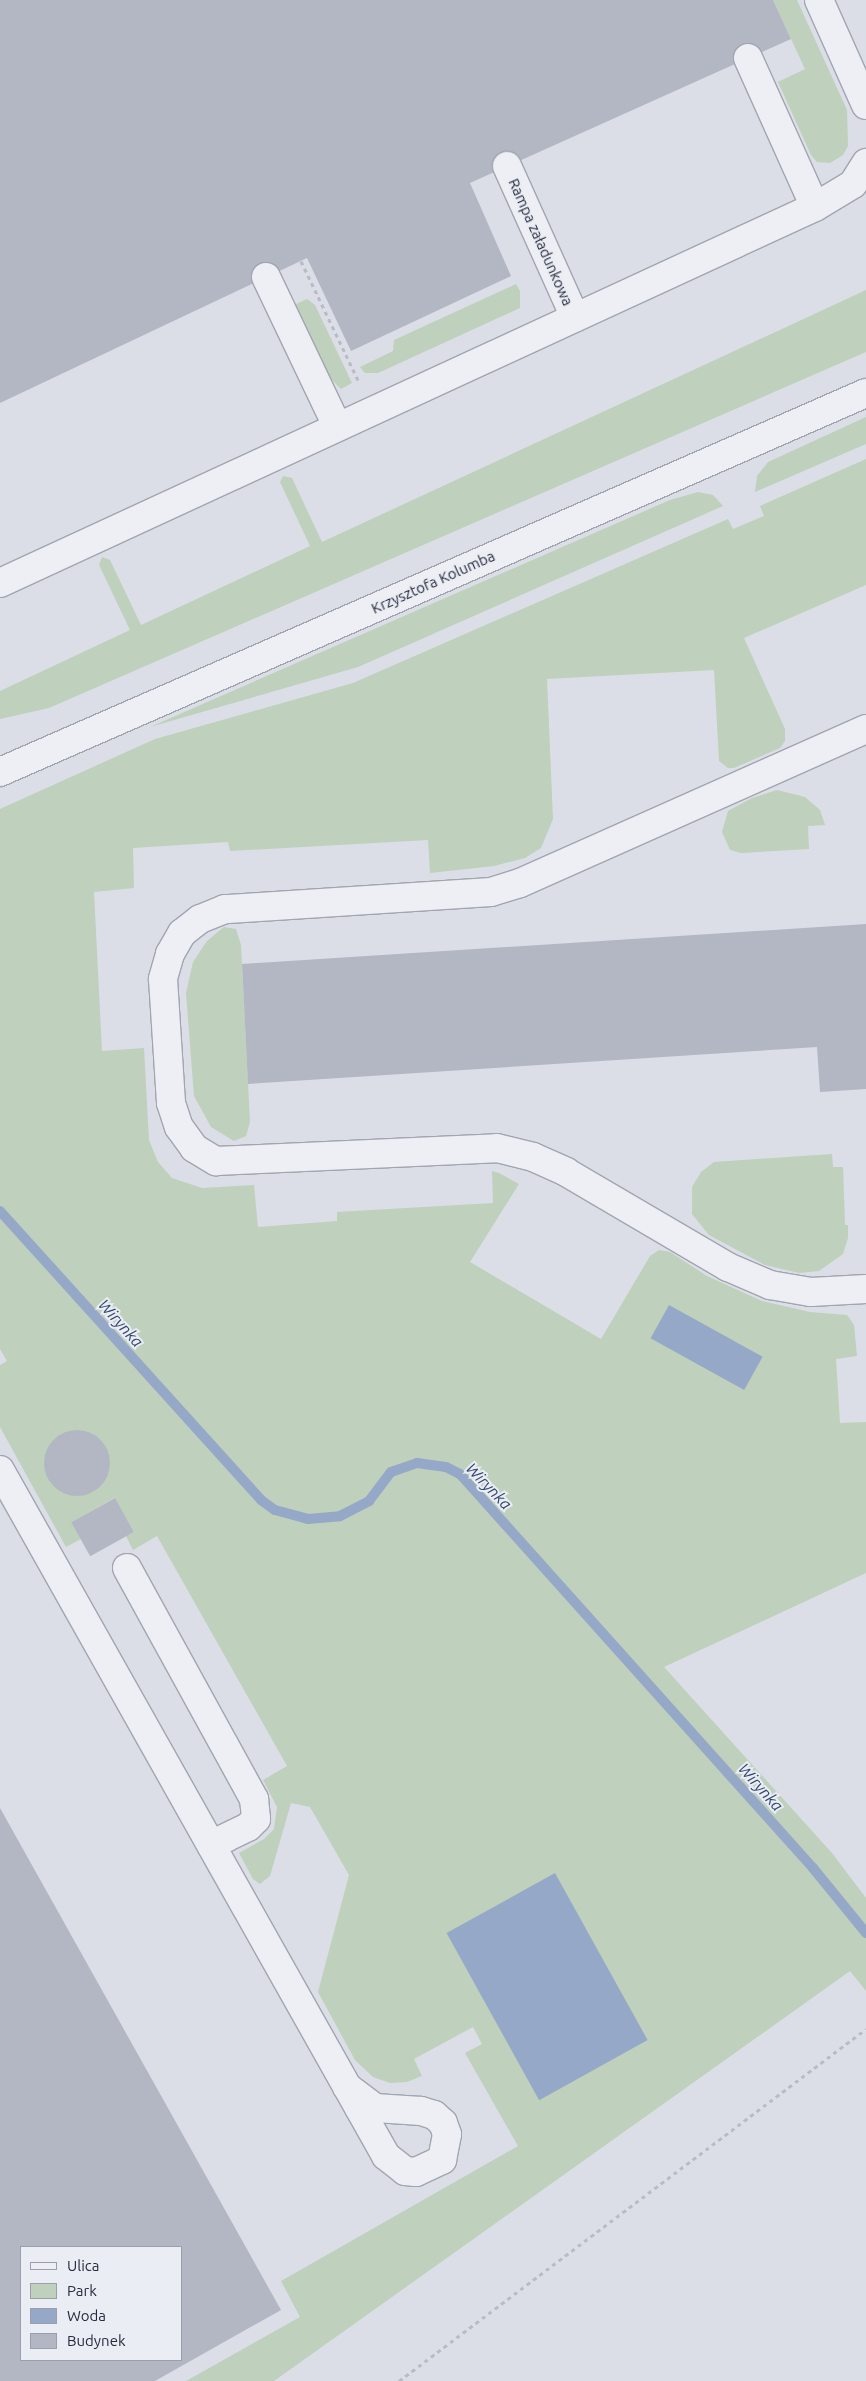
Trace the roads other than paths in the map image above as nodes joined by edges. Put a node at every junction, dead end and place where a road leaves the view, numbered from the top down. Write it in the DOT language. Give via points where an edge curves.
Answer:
graph roads {
  1 [pos="819,0"];
  2 [pos="748,58"];
  3 [pos="866,104"];
  4 [pos="866,164"];
  5 [pos="507,166"];
  6 [pos="815,207"];
  7 [pos="266,277"];
  8 [pos="575,317"];
  9 [pos="866,393"];
  10 [pos="337,426"];
  11 [pos="0,583"];
  12 [pos="866,729"];
  13 [pos="0,772"];
  14 [pos="866,1289"];
  15 [pos="0,1470"];
  16 [pos="127,1568"];
  17 [pos="211,1845"];
  18 [pos="347,2087"];
  1 -- 3 [label="street"];
  2 -- 6 [label="street"];
  4 -- 6 [label="street" via="854,184"];
  5 -- 8 [label="street, Rampa załadunkowa"];
  6 -- 8 [label="street"];
  7 -- 10 [label="street"];
  8 -- 10 [label="street"];
  9 -- 13 [label="street, Krzysztofa Kolumba"];
  10 -- 11 [label="street"];
  12 -- 14 [label="street" via="491,892 225,909 200,919 182,933 170,954 163,979 172,1103 180,1127 194,1148 216,1162 498,1148 533,1157 566,1172 728,1267 770,1285 811,1292"];
  15 -- 17 [label="street"];
  16 -- 17 [label="street" via="254,1798 256,1819 248,1827"];
  17 -- 18 [label="street"];
}
